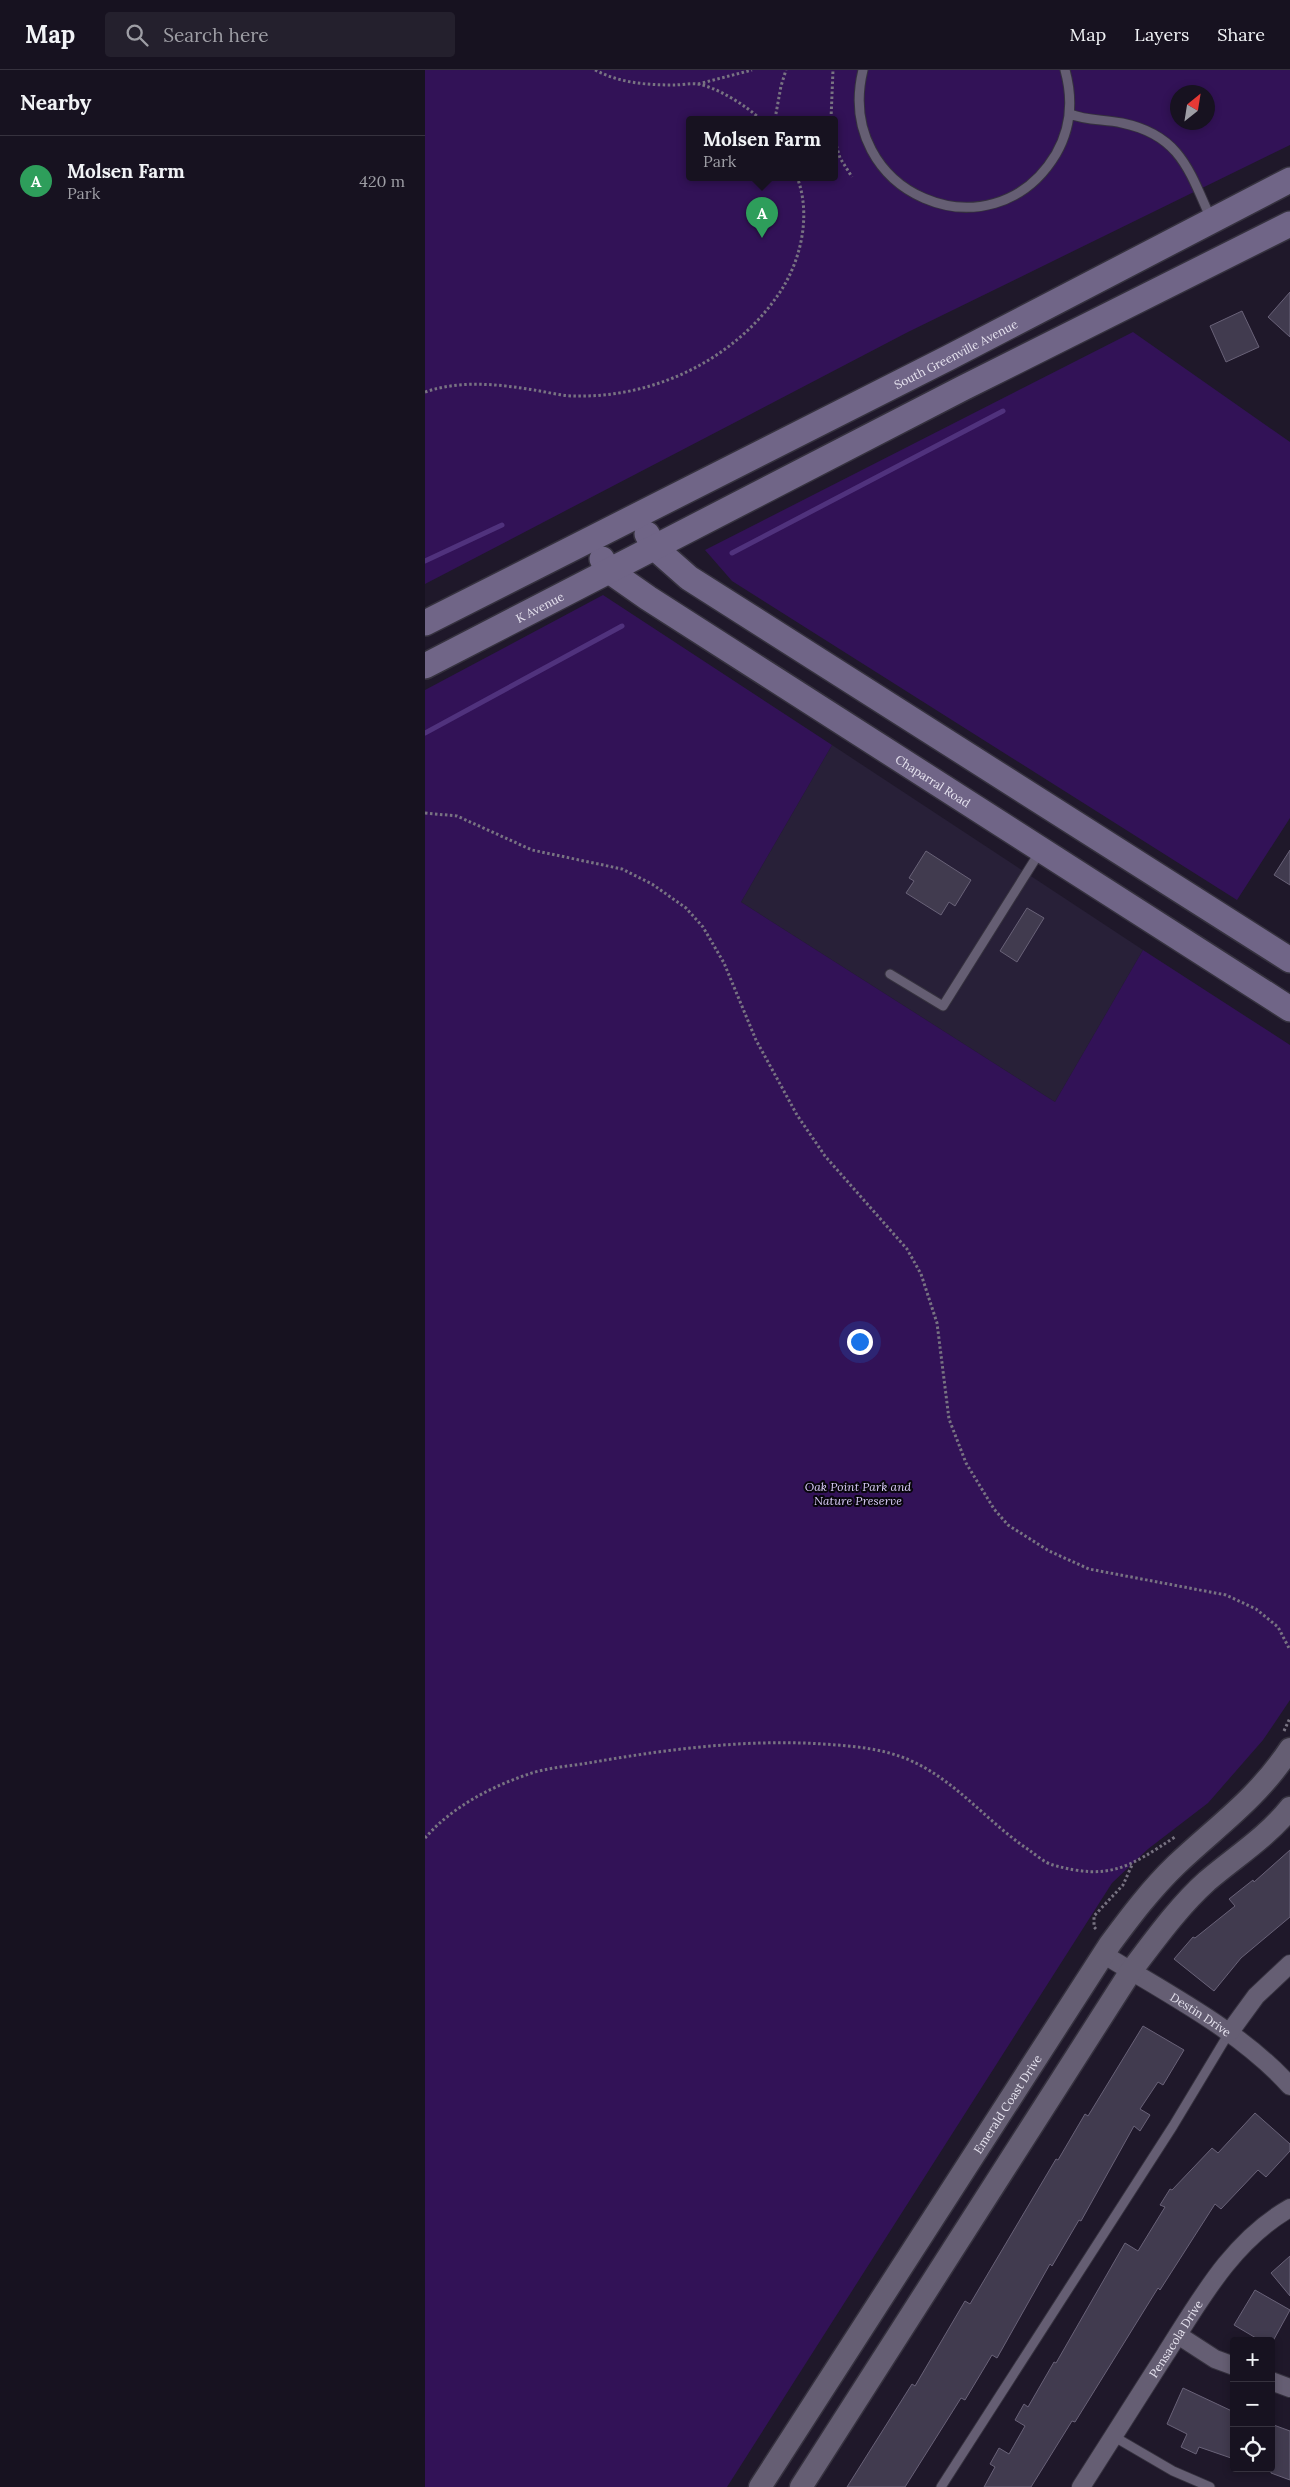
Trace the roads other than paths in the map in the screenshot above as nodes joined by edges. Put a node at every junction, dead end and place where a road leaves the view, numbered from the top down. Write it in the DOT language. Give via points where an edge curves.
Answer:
graph roads {
  1 [pos="863,70"];
  2 [pos="1065,70"];
  3 [pos="1070,114"];
  4 [pos="1290,180"];
  5 [pos="1212,221"];
  6 [pos="1290,224"];
  7 [pos="1230,254"];
  8 [pos="948,358"];
  9 [pos="963,388"];
  10 [pos="629,521"];
  11 [pos="591,539"];
  12 [pos="655,548"];
  13 [pos="608,570"];
  14 [pos="425,623"];
  15 [pos="425,666"];
  16 [pos="1064,816"];
  17 [pos="1041,850"];
  18 [pos="1290,960"];
  19 [pos="890,974"];
  20 [pos="1290,1008"];
  21 [pos="1286,1741"];
  22 [pos="1290,1808"];
  23 [pos="1103,1954"];
  24 [pos="1290,1964"];
  25 [pos="1131,1971"];
  26 [pos="1229,2033"];
  27 [pos="1290,2086"];
  28 [pos="1290,2208"];
  29 [pos="1178,2335"];
  30 [pos="1230,2365"];
  31 [pos="1274,2382"];
  32 [pos="1290,2388"];
  33 [pos="1113,2436"];
  34 [pos="760,2487"];
  35 [pos="801,2487"];
  36 [pos="941,2487"];
  37 [pos="1081,2487"];
  38 [pos="1211,2487"];
  1 -- 3 [label="lane" via="860,116 863,131 877,160 887,174 907,190 947,205 981,206 998,202 1028,186 1041,175 1060,147"];
  2 -- 3 [label="lane"];
  3 -- 5 [label="lane" via="1085,120 1122,123 1153,132 1169,142 1180,155"];
  4 -- 5 [label="main road, South Greenville Avenue"];
  5 -- 7 [label="main road"];
  5 -- 8 [label="main road, South Greenville Avenue"];
  6 -- 7 [label="main road"];
  7 -- 9 [label="main road"];
  8 -- 9 [label="main road"];
  8 -- 10 [label="main road, South Greenville Avenue"];
  9 -- 12 [label="main road"];
  10 -- 11 [label="main road"];
  10 -- 12 [label="main road"];
  11 -- 13 [label="main road, Chaparral Road"];
  11 -- 14 [label="main road"];
  12 -- 13 [label="main road, K Avenue"];
  12 -- 16 [label="main road" via="689,578"];
  13 -- 15 [label="main road, K Avenue"];
  13 -- 17 [label="main road, Chaparral Road"];
  16 -- 17 [label="main road"];
  16 -- 18 [label="main road"];
  17 -- 19 [label="lane" via="943,1006"];
  17 -- 20 [label="main road, Chaparral Road"];
  21 -- 23 [label="street, Emerald Coast Drive" via="1258,1792 1176,1865"];
  22 -- 25 [label="street" via="1267,1833 1206,1882"];
  23 -- 25 [label="street, Destin Drive"];
  23 -- 34 [label="street, Emerald Coast Drive"];
  24 -- 26 [label="street" via="1256,1996"];
  25 -- 26 [label="street, Destin Drive"];
  25 -- 35 [label="street"];
  26 -- 27 [label="street, Destin Drive" via="1265,2060"];
  26 -- 36 [label="lane" via="1163,2142"];
  28 -- 29 [label="street, Pensacola Drive" via="1261,2227 1231,2256"];
  29 -- 30 [label="street" via="1215,2359"];
  29 -- 33 [label="street, Pensacola Drive"];
  31 -- 32 [label="street"];
  33 -- 37 [label="street, Pensacola Drive"];
  33 -- 38 [label="lane" via="1173,2471"];
}
